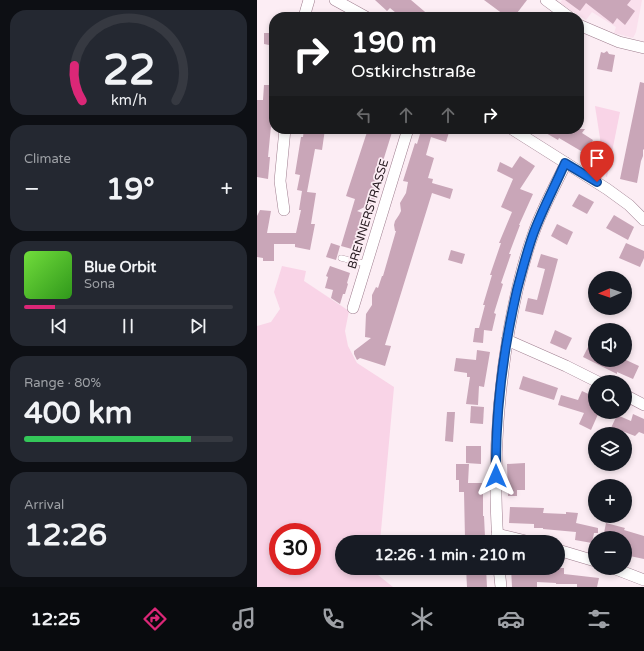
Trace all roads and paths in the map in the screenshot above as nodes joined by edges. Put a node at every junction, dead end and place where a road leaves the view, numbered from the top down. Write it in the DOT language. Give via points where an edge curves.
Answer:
graph roads {
  1 [pos="309,0"];
  2 [pos="335,0"];
  3 [pos="547,0"];
  4 [pos="305,12"];
  5 [pos="357,12"];
  6 [pos="563,12"];
  7 [pos="584,27"];
  8 [pos="644,48"];
  9 [pos="285,134"];
  10 [pos="406,134"];
  11 [pos="520,134"];
  12 [pos="565,163"];
  13 [pos="284,210"];
  14 [pos="644,220"];
  15 [pos="341,258"];
  16 [pos="366,264"];
  17 [pos="353,308"];
  18 [pos="507,340"];
  19 [pos="588,377"];
  20 [pos="632,399"];
  21 [pos="644,405"];
  22 [pos="497,535"];
  23 [pos="565,552"];
  24 [pos="588,559"];
  25 [pos="500,575"];
  26 [pos="631,575"];
  27 [pos="644,580"];
  28 [pos="501,587"];
  1 -- 4 [label="street"];
  2 -- 5 [label="street"];
  3 -- 6 [label="street"];
  7 -- 8 [label="street" via="619,42"];
  9 -- 13 [label="street" via="281,181"];
  10 -- 16 [label="street, BRENNERSTRASSE"];
  11 -- 12 [label="street"];
  12 -- 14 [label="street" via="607,189"];
  12 -- 18 [label="street" via="527,252"];
  15 -- 16 [label="lane"];
  16 -- 17 [label="street, BRENNERSTRASSE"];
  18 -- 19 [label="street"];
  18 -- 22 [label="street" via="497,431"];
  20 -- 21 [label="street"];
  23 -- 24 [label="street"];
  25 -- 28 [label="street"];
  26 -- 27 [label="street"];
}
